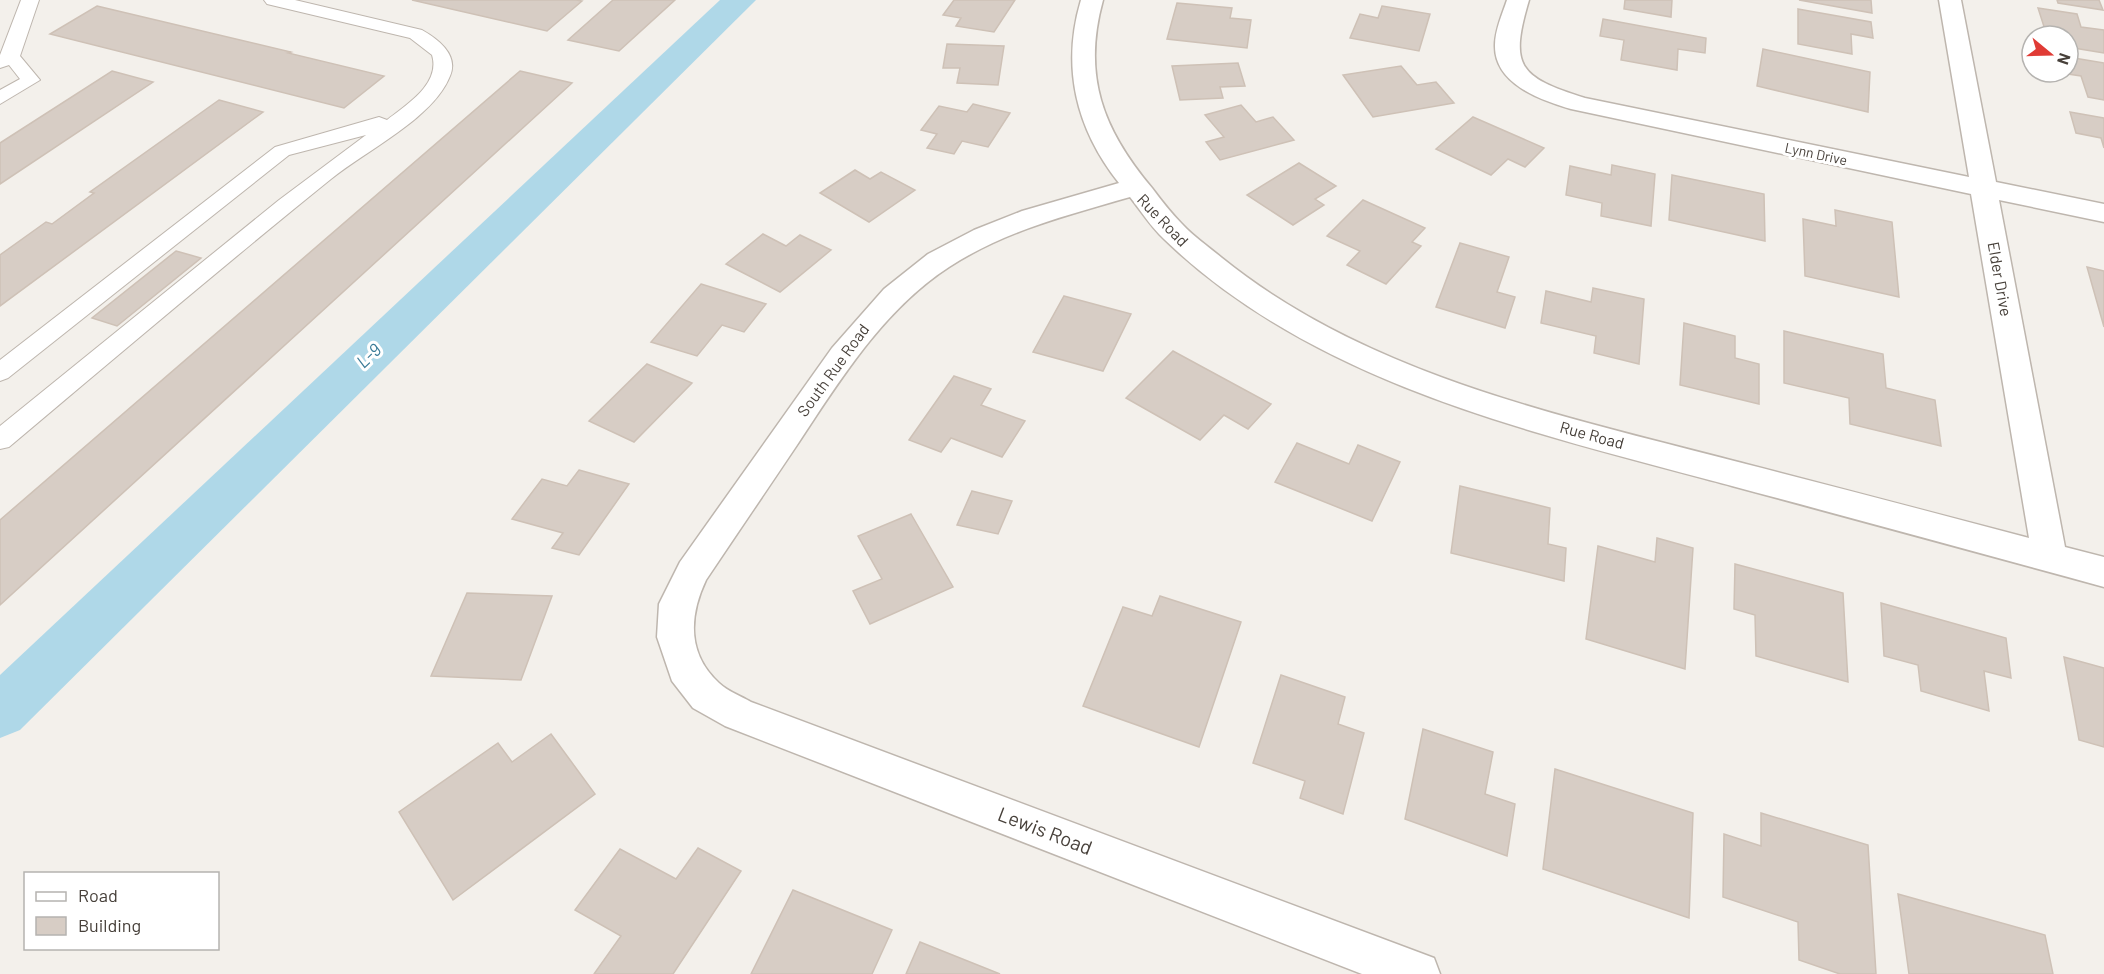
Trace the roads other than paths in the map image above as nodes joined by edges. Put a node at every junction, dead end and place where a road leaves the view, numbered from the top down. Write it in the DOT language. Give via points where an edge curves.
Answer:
graph roads {
  1 [pos="30,0"];
  2 [pos="273,0"];
  3 [pos="1092,0"];
  4 [pos="1518,0"];
  5 [pos="1950,0"];
  6 [pos="5,59"];
  7 [pos="0,98"];
  8 [pos="409,111"];
  9 [pos="1132,188"];
  10 [pos="1983,188"];
  11 [pos="2104,213"];
  12 [pos="0,372"];
  13 [pos="0,440"];
  14 [pos="2050,558"];
  15 [pos="2104,572"];
  16 [pos="685,669"];
  17 [pos="1418,974"];
  1 -- 6 [label="lane"];
  2 -- 8 [label="lane" via="416,34 433,44 443,58 441,75 430,93"];
  3 -- 9 [label="street" via="1080,48 1087,102 1105,146"];
  4 -- 10 [label="street, Lynn Drive" via="1507,57 1532,85 1554,96"];
  5 -- 10 [label="street, Elder Drive"];
  6 -- 7 [label="lane" via="31,80"];
  8 -- 12 [label="lane" via="359,131 282,151"];
  8 -- 13 [label="lane" via="329,170"];
  9 -- 14 [label="street, Rue Road" via="1201,257 1263,302 1336,344 1420,381 1521,415"];
  9 -- 16 [label="street, South Rue Road" via="1033,216 984,236 906,285 862,327 692,572 676,615 675,637"];
  10 -- 11 [label="street, Lynn Drive"];
  10 -- 14 [label="street, Elder Drive"];
  14 -- 15 [label="street, Rue Road"];
  16 -- 17 [label="street, Lewis Road" via="706,696 738,714"];
}
